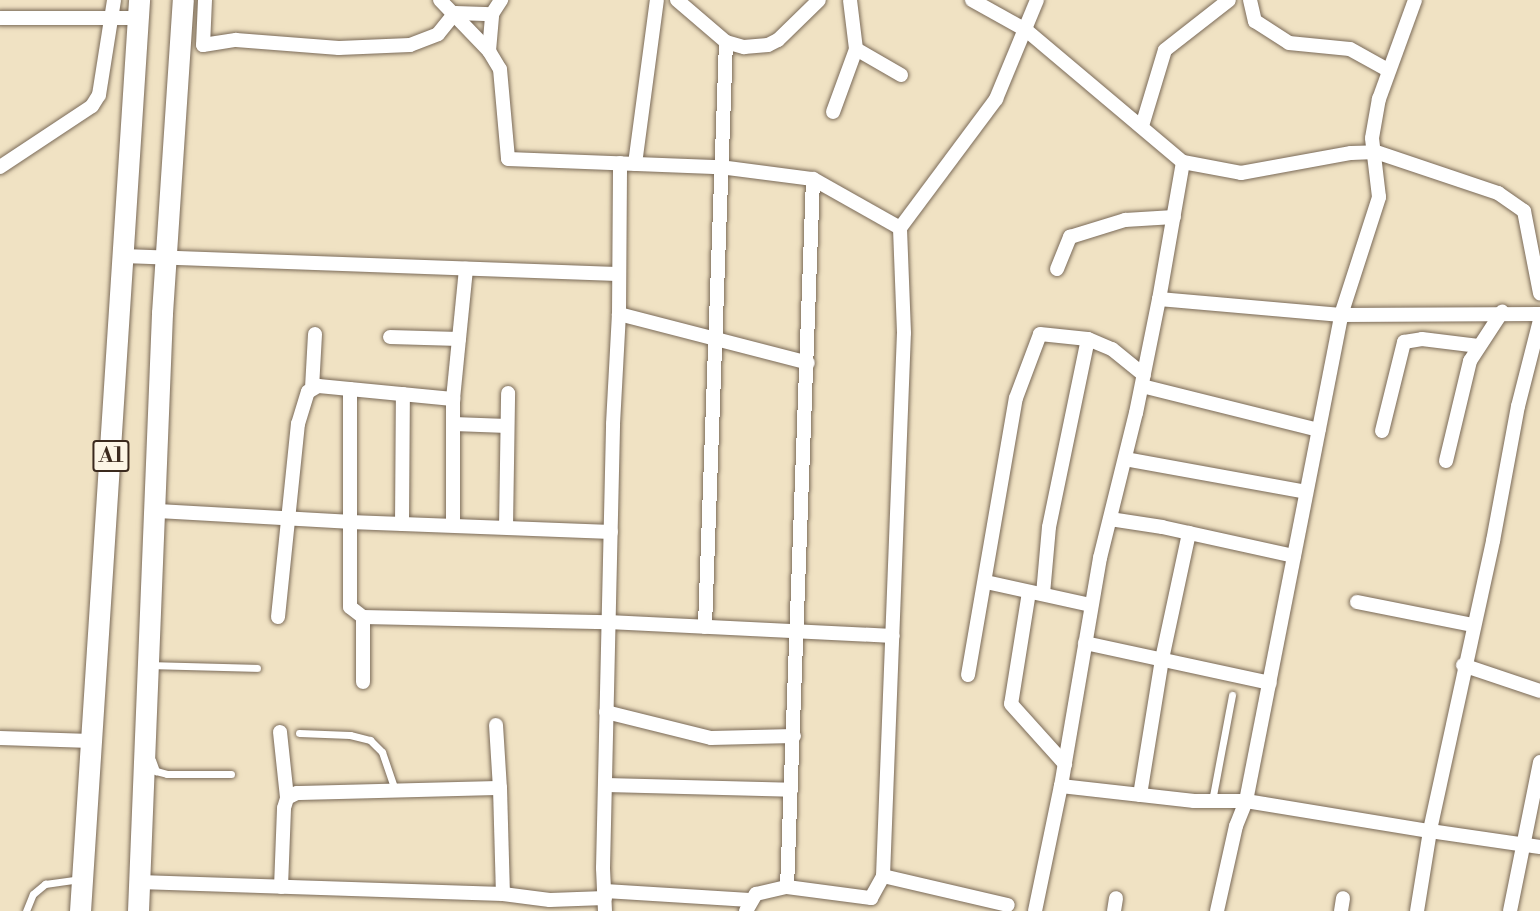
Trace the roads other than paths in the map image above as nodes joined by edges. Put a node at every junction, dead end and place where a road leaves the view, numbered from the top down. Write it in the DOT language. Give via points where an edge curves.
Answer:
graph roads {
  1 [pos="114,0"];
  2 [pos="183,0"];
  3 [pos="205,0"];
  4 [pos="440,0"];
  5 [pos="501,0"];
  6 [pos="657,0"];
  7 [pos="677,0"];
  8 [pos="819,0"];
  9 [pos="850,0"];
  10 [pos="972,0"];
  11 [pos="1037,0"];
  12 [pos="1229,0"];
  13 [pos="1250,0"];
  14 [pos="1415,0"];
  15 [pos="139,9"];
  16 [pos="455,13"];
  17 [pos="492,14"];
  18 [pos="0,18"];
  19 [pos="113,20"];
  20 [pos="1026,30"];
  21 [pos="726,42"];
  22 [pos="856,49"];
  23 [pos="489,51"];
  24 [pos="1389,70"];
  25 [pos="901,75"];
  26 [pos="833,112"];
  27 [pos="1142,126"];
  28 [pos="1376,152"];
  29 [pos="1183,162"];
  30 [pos="620,163"];
  31 [pos="635,164"];
  32 [pos="720,166"];
  33 [pos="0,167"];
  34 [pos="813,179"];
  35 [pos="1174,217"];
  36 [pos="900,228"];
  37 [pos="123,256"];
  38 [pos="166,257"];
  39 [pos="466,269"];
  40 [pos="1057,269"];
  41 [pos="617,274"];
  42 [pos="1540,293"];
  43 [pos="1159,299"];
  44 [pos="1502,312"];
  45 [pos="620,314"];
  46 [pos="1540,314"];
  47 [pos="1341,315"];
  48 [pos="1540,320"];
  49 [pos="315,334"];
  50 [pos="390,337"];
  51 [pos="459,339"];
  52 [pos="1088,339"];
  53 [pos="713,341"];
  54 [pos="1479,346"];
  55 [pos="808,363"];
  56 [pos="1143,380"];
  57 [pos="312,388"];
  58 [pos="350,389"];
  59 [pos="508,393"];
  60 [pos="403,394"];
  61 [pos="453,399"];
  62 [pos="454,424"];
  63 [pos="507,426"];
  64 [pos="1319,430"];
  65 [pos="1382,431"];
  66 [pos="1125,459"];
  67 [pos="1446,461"];
  68 [pos="1306,492"];
  69 [pos="156,511"];
  70 [pos="290,519"];
  71 [pos="1110,519"];
  72 [pos="350,522"];
  73 [pos="402,524"];
  74 [pos="453,525"];
  75 [pos="506,528"];
  76 [pos="611,532"];
  77 [pos="1189,533"];
  78 [pos="1294,556"];
  79 [pos="986,582"];
  80 [pos="1029,592"];
  81 [pos="1043,594"];
  82 [pos="1356,602"];
  83 [pos="1091,605"];
  84 [pos="278,617"];
  85 [pos="363,617"];
  86 [pos="608,622"];
  87 [pos="1473,625"];
  88 [pos="705,627"];
  89 [pos="799,632"];
  90 [pos="893,636"];
  91 [pos="1085,643"];
  92 [pos="1162,659"];
  93 [pos="148,664"];
  94 [pos="1463,665"];
  95 [pos="257,668"];
  96 [pos="968,675"];
  97 [pos="363,682"];
  98 [pos="1270,683"];
  99 [pos="1540,690"];
  100 [pos="1232,695"];
  101 [pos="606,712"];
  102 [pos="496,725"];
  103 [pos="280,732"];
  104 [pos="299,733"];
  105 [pos="794,736"];
  106 [pos="0,738"];
  107 [pos="91,741"];
  108 [pos="1540,762"];
  109 [pos="1065,764"];
  110 [pos="231,774"];
  111 [pos="606,785"];
  112 [pos="1061,786"];
  113 [pos="500,788"];
  114 [pos="396,790"];
  115 [pos="792,790"];
  116 [pos="1140,795"];
  117 [pos="287,798"];
  118 [pos="1246,801"];
  119 [pos="1212,802"];
  120 [pos="1430,831"];
  121 [pos="1540,847"];
  122 [pos="1523,848"];
  123 [pos="883,876"];
  124 [pos="82,879"];
  125 [pos="139,882"];
  126 [pos="281,886"];
  127 [pos="787,887"];
  128 [pos="503,894"];
  129 [pos="605,900"];
  130 [pos="1008,904"];
  131 [pos="549,905"];
  132 [pos="748,905"];
  133 [pos="870,905"];
  134 [pos="27,911"];
  135 [pos="80,911"];
  136 [pos="138,911"];
  137 [pos="1035,911"];
  138 [pos="1217,911"];
  139 [pos="1417,911"];
  140 [pos="1510,911"];
  1 -- 19 [label="street"];
  2 -- 38 [label="main road, A1"];
  3 -- 16 [label="street" via="202,45 236,40 339,48 410,45 438,34"];
  4 -- 16 [label="street"];
  5 -- 17 [label="street"];
  6 -- 31 [label="street"];
  7 -- 21 [label="street"];
  8 -- 21 [label="street" via="768,45 744,47"];
  9 -- 22 [label="street"];
  10 -- 20 [label="street"];
  11 -- 20 [label="street"];
  12 -- 27 [label="street" via="1165,50"];
  13 -- 24 [label="street" via="1255,21 1289,43 1350,49"];
  14 -- 24 [label="street"];
  15 -- 19 [label="street"];
  15 -- 37 [label="main road, A1"];
  16 -- 17 [label="street"];
  16 -- 23 [label="street"];
  17 -- 23 [label="street"];
  18 -- 19 [label="street"];
  19 -- 33 [label="street" via="99,95 92,106"];
  20 -- 27 [label="street"];
  20 -- 36 [label="street" via="996,99"];
  21 -- 32 [label="street"];
  22 -- 25 [label="street"];
  22 -- 26 [label="street"];
  23 -- 30 [label="street" via="500,69 508,159"];
  24 -- 28 [label="street" via="1372,138"];
  27 -- 29 [label="street"];
  28 -- 29 [label="street" via="1241,173"];
  28 -- 42 [label="street" via="1510,199 1526,217"];
  28 -- 47 [label="street" via="1380,197"];
  29 -- 35 [label="street"];
  30 -- 31 [label="street"];
  30 -- 41 [label="street"];
  31 -- 32 [label="street"];
  32 -- 34 [label="street"];
  32 -- 53 [label="street" via="718,310"];
  34 -- 36 [label="street"];
  34 -- 55 [label="street"];
  35 -- 40 [label="street" via="1125,220 1071,237"];
  35 -- 43 [label="street"];
  36 -- 90 [label="street" via="904,333"];
  37 -- 38 [label="street"];
  37 -- 107 [label="main road, A1"];
  38 -- 39 [label="street"];
  38 -- 69 [label="main road, A1"];
  39 -- 41 [label="street"];
  39 -- 51 [label="street"];
  41 -- 45 [label="street"];
  43 -- 47 [label="street"];
  43 -- 56 [label="street"];
  44 -- 46 [label="street"];
  44 -- 47 [label="street"];
  44 -- 54 [label="street"];
  45 -- 53 [label="street"];
  45 -- 76 [label="street"];
  47 -- 64 [label="street"];
  48 -- 87 [label="street" via="1518,406"];
  49 -- 57 [label="street"];
  50 -- 51 [label="street"];
  51 -- 61 [label="street"];
  52 -- 56 [label="street" via="1112,349"];
  52 -- 79 [label="street" via="1040,334 1017,398"];
  52 -- 81 [label="street" via="1049,527"];
  53 -- 55 [label="street"];
  53 -- 88 [label="street"];
  54 -- 65 [label="street" via="1422,339 1404,342"];
  54 -- 67 [label="street" via="1470,361"];
  55 -- 89 [label="street"];
  56 -- 64 [label="street"];
  56 -- 66 [label="street"];
  57 -- 58 [label="street"];
  57 -- 70 [label="street" via="298,424"];
  58 -- 60 [label="street"];
  58 -- 72 [label="street"];
  59 -- 63 [label="street"];
  60 -- 61 [label="street"];
  60 -- 73 [label="street"];
  61 -- 62 [label="street"];
  62 -- 63 [label="street"];
  62 -- 74 [label="street"];
  63 -- 75 [label="street"];
  64 -- 68 [label="street"];
  66 -- 68 [label="street"];
  66 -- 71 [label="street"];
  68 -- 78 [label="street"];
  69 -- 70 [label="street"];
  69 -- 93 [label="main road, A1"];
  70 -- 72 [label="street"];
  70 -- 84 [label="street"];
  71 -- 77 [label="street"];
  71 -- 83 [label="street"];
  72 -- 73 [label="street"];
  72 -- 85 [label="street" via="350,607"];
  73 -- 74 [label="street"];
  74 -- 75 [label="street"];
  75 -- 76 [label="street"];
  76 -- 86 [label="street"];
  77 -- 78 [label="street"];
  77 -- 92 [label="street"];
  78 -- 98 [label="street"];
  79 -- 80 [label="street"];
  79 -- 96 [label="street"];
  80 -- 81 [label="street"];
  80 -- 109 [label="street" via="1011,704"];
  81 -- 83 [label="street"];
  82 -- 87 [label="street"];
  83 -- 91 [label="street"];
  85 -- 86 [label="street"];
  85 -- 97 [label="street"];
  86 -- 88 [label="street"];
  86 -- 101 [label="street"];
  87 -- 94 [label="street"];
  88 -- 89 [label="street"];
  89 -- 90 [label="street"];
  89 -- 105 [label="street"];
  90 -- 123 [label="street"];
  91 -- 92 [label="street"];
  91 -- 109 [label="street"];
  92 -- 98 [label="street"];
  92 -- 116 [label="street"];
  93 -- 95 [label="lane"];
  93 -- 110 [label="lane" via="151,746 156,771"];
  93 -- 125 [label="main road, A1"];
  94 -- 99 [label="street"];
  94 -- 120 [label="street"];
  98 -- 118 [label="street"];
  100 -- 119 [label="lane"];
  101 -- 105 [label="street" via="711,738"];
  101 -- 111 [label="street"];
  102 -- 113 [label="street"];
  103 -- 117 [label="street"];
  104 -- 114 [label="lane" via="350,735 370,740 382,752"];
  105 -- 115 [label="street"];
  106 -- 107 [label="street"];
  107 -- 124 [label="main road, A1"];
  108 -- 122 [label="street"];
  109 -- 112 [label="street"];
  111 -- 115 [label="street"];
  111 -- 129 [label="street"];
  112 -- 116 [label="street"];
  112 -- 137 [label="street"];
  113 -- 114 [label="street"];
  113 -- 128 [label="street"];
  114 -- 117 [label="street" via="297,793"];
  115 -- 127 [label="street"];
  116 -- 119 [label="street"];
  117 -- 126 [label="street"];
  118 -- 119 [label="street"];
  118 -- 120 [label="street"];
  118 -- 138 [label="street" via="1236,826"];
  120 -- 122 [label="street"];
  120 -- 139 [label="street"];
  121 -- 122 [label="street"];
  122 -- 140 [label="street"];
  123 -- 130 [label="street"];
  123 -- 133 [label="street"];
  124 -- 134 [label="lane" via="45,884 33,894"];
  124 -- 135 [label="main road, A1"];
  125 -- 126 [label="street"];
  125 -- 136 [label="main road, A1"];
  126 -- 128 [label="street"];
  127 -- 132 [label="street" via="756,894"];
  127 -- 133 [label="street"];
  128 -- 131 [label="street"];
  129 -- 131 [label="street"];
  129 -- 132 [label="street"];
}
